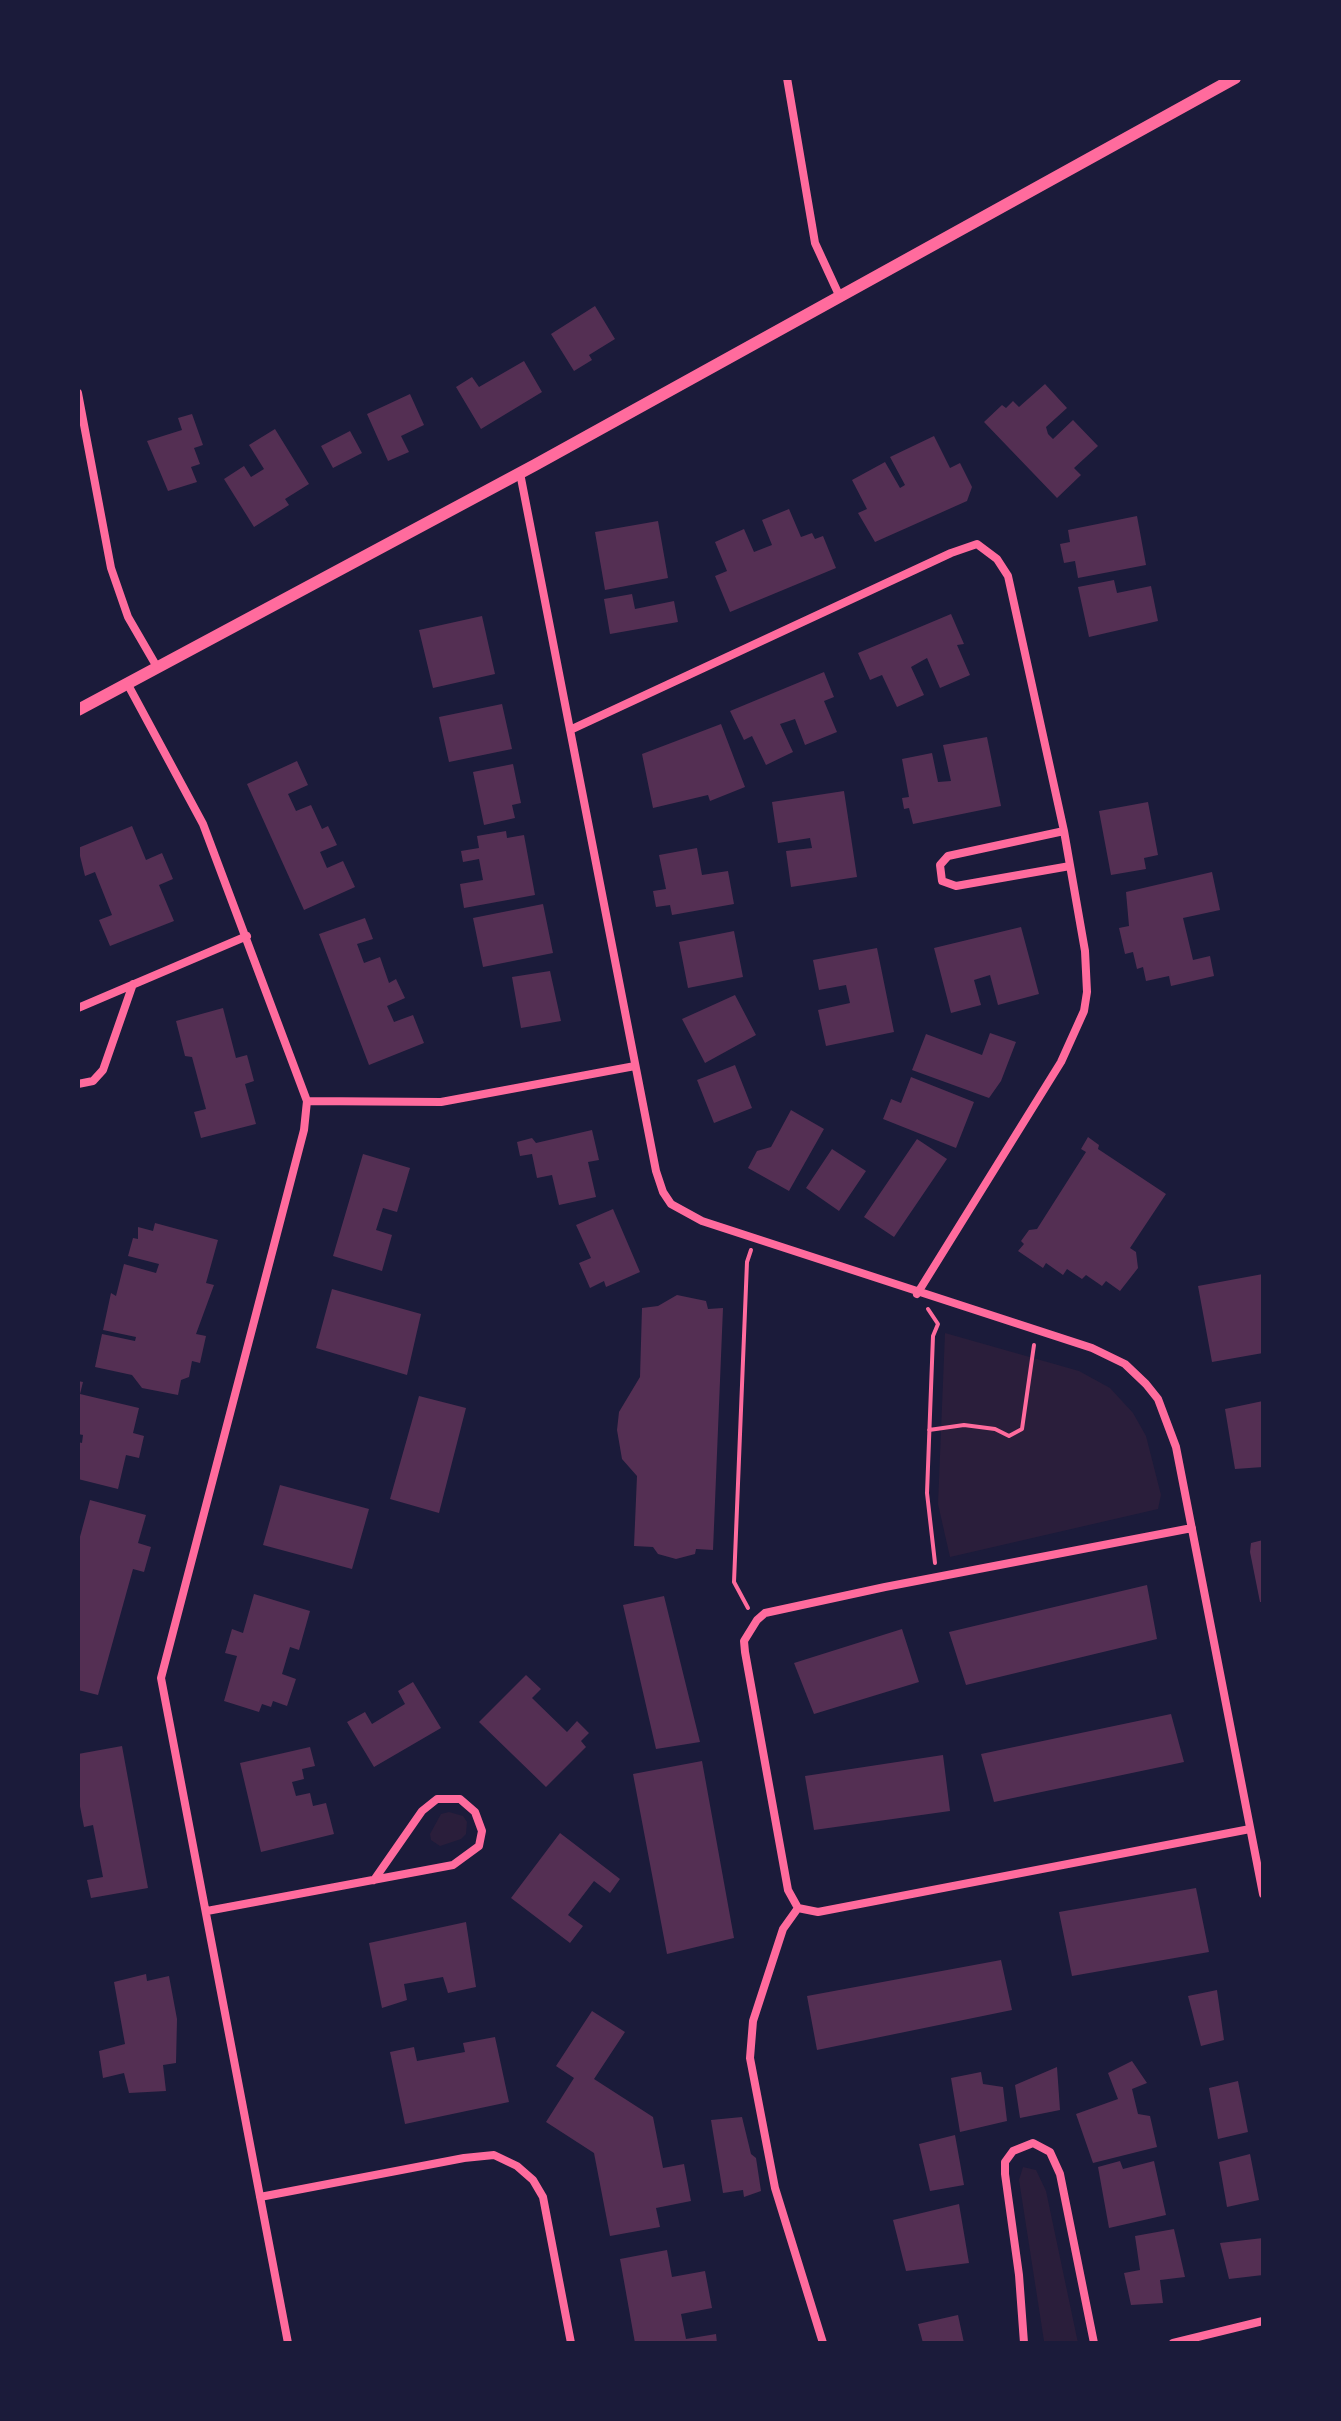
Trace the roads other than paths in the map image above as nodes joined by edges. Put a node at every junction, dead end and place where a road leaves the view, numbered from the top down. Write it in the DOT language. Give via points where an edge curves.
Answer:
graph roads {
  1 [pos="787,78"];
  2 [pos="1235,78"];
  3 [pos="839,295"];
  4 [pos="78,393"];
  5 [pos="520,473"];
  6 [pos="157,667"];
  7 [pos="127,683"];
  8 [pos="78,710"];
  9 [pos="570,730"];
  10 [pos="1064,831"];
  11 [pos="1070,866"];
  12 [pos="247,936"];
  13 [pos="133,984"];
  14 [pos="78,1008"];
  15 [pos="635,1066"];
  16 [pos="78,1084"];
  17 [pos="307,1101"];
  18 [pos="917,1294"];
  19 [pos="1192,1528"];
  20 [pos="1250,1829"];
  21 [pos="374,1880"];
  22 [pos="1263,1894"];
  23 [pos="798,1908"];
  24 [pos="207,1911"];
  25 [pos="260,2197"];
  26 [pos="1263,2321"];
  27 [pos="288,2343"];
  28 [pos="571,2343"];
  29 [pos="823,2343"];
  30 [pos="1024,2343"];
  31 [pos="1094,2343"];
  32 [pos="1173,2343"];
  1 -- 3 [label="street" via="815,243"];
  2 -- 3 [label="street"];
  3 -- 5 [label="street"];
  4 -- 6 [label="street" via="111,568 128,617"];
  5 -- 6 [label="street"];
  5 -- 9 [label="street"];
  6 -- 7 [label="street"];
  7 -- 8 [label="street"];
  7 -- 12 [label="street" via="203,824"];
  9 -- 10 [label="street" via="977,544 1008,576"];
  9 -- 15 [label="street"];
  10 -- 11 [label="street"];
  10 -- 11 [label="street" via="948,856 940,865 942,881 956,886"];
  11 -- 18 [label="street" via="1087,975 1084,1011 1061,1062"];
  12 -- 13 [label="street"];
  12 -- 17 [label="street"];
  13 -- 14 [label="street"];
  13 -- 16 [label="street" via="103,1070 93,1081"];
  15 -- 17 [label="street" via="441,1102"];
  15 -- 18 [label="street" via="656,1171 671,1204 702,1221"];
  17 -- 24 [label="street" via="303,1138 161,1678"];
  18 -- 19 [label="street" via="1092,1348 1125,1364 1165,1414"];
  19 -- 20 [label="street"];
  19 -- 23 [label="street" via="885,1587 765,1613 757,1620 744,1641 745,1652 788,1890"];
  20 -- 22 [label="street"];
  20 -- 23 [label="street" via="818,1912"];
  21 -- 21 [label="street" via="463,1861 481,1840 475,1812 453,1797 429,1804"];
  21 -- 24 [label="street"];
  23 -- 29 [label="street" via="783,1929 753,2021 750,2058 775,2188"];
  24 -- 25 [label="street"];
  25 -- 27 [label="street"];
  25 -- 28 [label="street" via="494,2155 517,2166 543,2197"];
  26 -- 32 [label="street"];
  30 -- 31 [label="street" via="1005,2162 1013,2151 1033,2143 1050,2152 1060,2174"];
}
